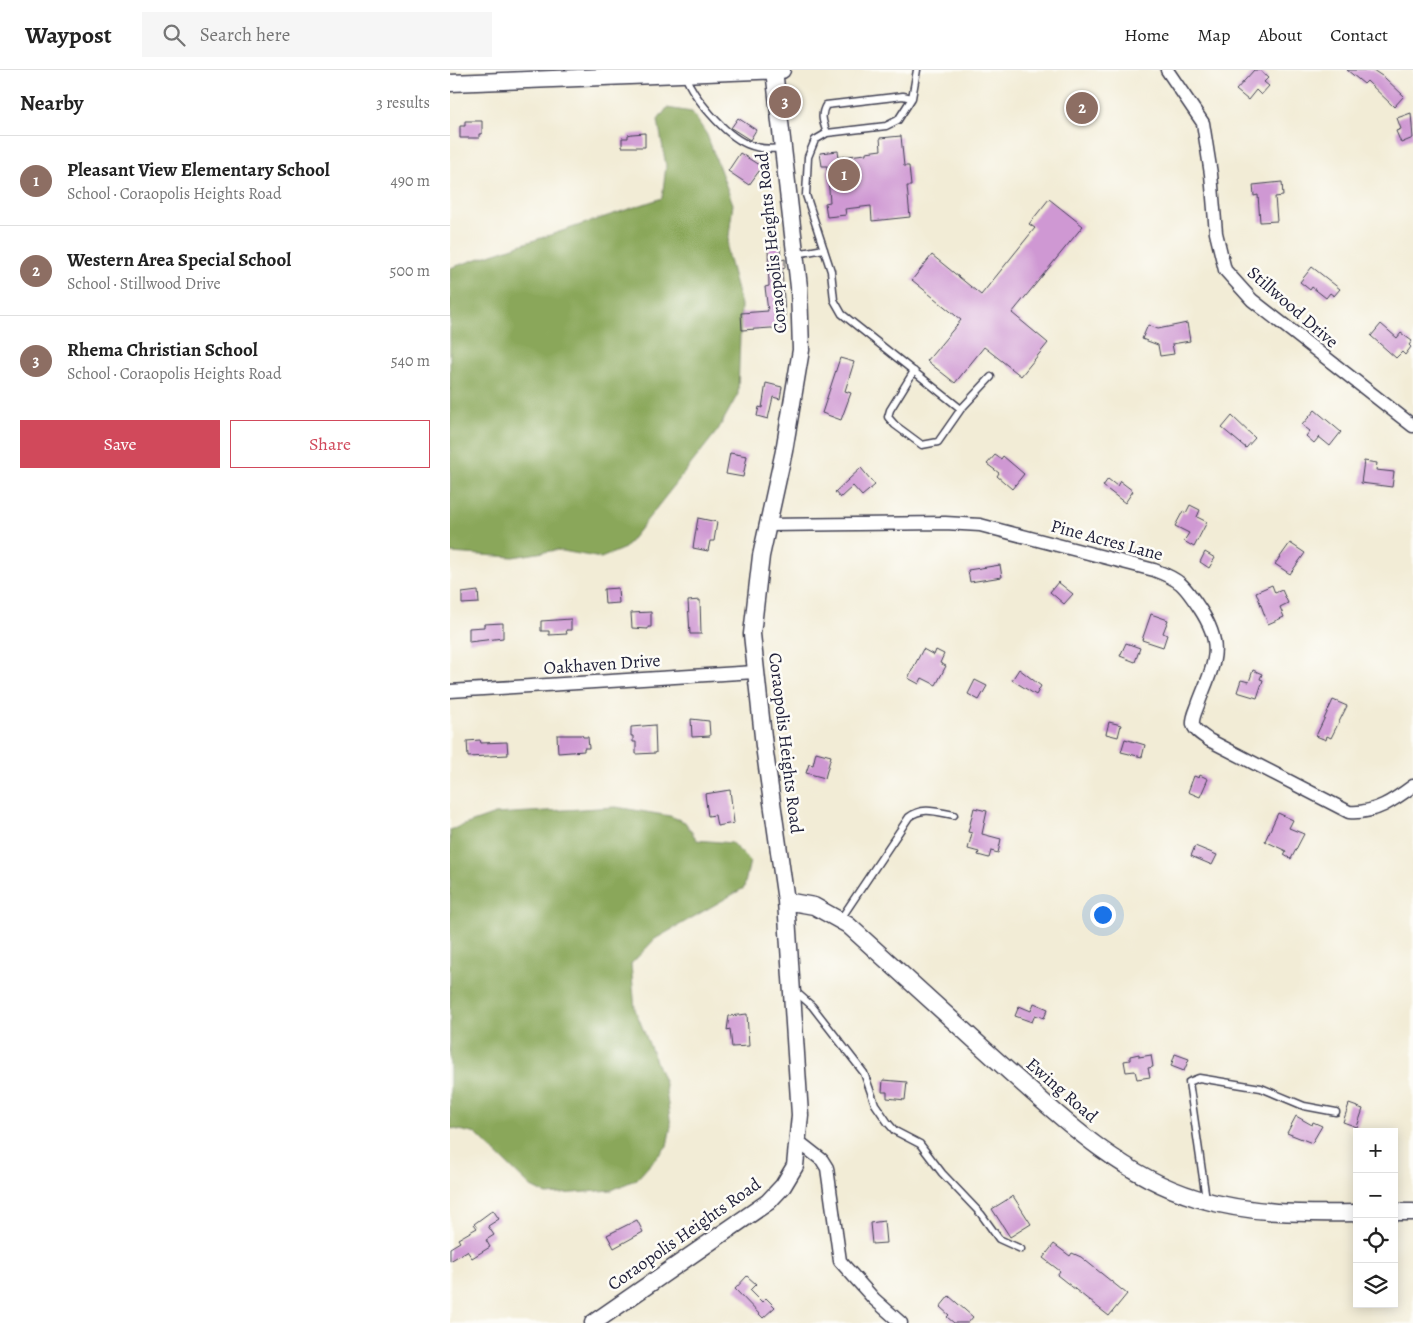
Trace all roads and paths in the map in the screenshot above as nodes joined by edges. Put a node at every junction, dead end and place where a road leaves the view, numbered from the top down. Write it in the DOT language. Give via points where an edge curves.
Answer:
graph roads {
  1 [pos="774,70"];
  2 [pos="782,70"];
  3 [pos="918,70"];
  4 [pos="1167,70"];
  5 [pos="718,71"];
  6 [pos="749,71"];
  7 [pos="685,74"];
  8 [pos="450,83"];
  9 [pos="912,98"];
  10 [pos="827,133"];
  11 [pos="782,148"];
  12 [pos="824,249"];
  13 [pos="795,254"];
  14 [pos="914,371"];
  15 [pos="991,377"];
  16 [pos="962,410"];
  17 [pos="1413,426"];
  18 [pos="768,525"];
  19 [pos="755,672"];
  20 [pos="450,691"];
  21 [pos="1413,786"];
  22 [pos="954,815"];
  23 [pos="786,901"];
  24 [pos="840,920"];
  25 [pos="793,989"];
  26 [pos="1336,1112"];
  27 [pos="799,1142"];
  28 [pos="1207,1200"];
  29 [pos="1398,1212"];
  30 [pos="1413,1212"];
  31 [pos="1353,1213"];
  32 [pos="1021,1249"];
  33 [pos="593,1323"];
  34 [pos="901,1323"];
  1 -- 2 [label="street"];
  1 -- 6 [label="street"];
  1 -- 11 [label="street, Coraopolis Heights Road"];
  3 -- 9 [label="lane"];
  4 -- 17 [label="street, Stillwood Drive" via="1202,123 1212,174 1216,233 1225,270 1252,300"];
  5 -- 6 [label="street"];
  5 -- 7 [label="street"];
  7 -- 8 [label="street"];
  7 -- 11 [label="lane" via="690,88 728,131 746,144 767,150"];
  9 -- 10 [label="lane" via="898,120 886,126"];
  9 -- 10 [label="lane" via="903,96 826,105 822,119"];
  10 -- 12 [label="lane" via="815,140 808,157 806,195"];
  11 -- 13 [label="street, Coraopolis Heights Road"];
  12 -- 13 [label="lane"];
  12 -- 14 [label="lane" via="831,271 834,300 842,314"];
  13 -- 18 [label="street, Coraopolis Heights Road" via="801,350"];
  14 -- 16 [label="lane"];
  14 -- 16 [label="lane" via="890,410 888,417 895,425 922,445 938,442"];
  15 -- 16 [label="lane"];
  18 -- 19 [label="street, Coraopolis Heights Road" via="755,594 752,634"];
  18 -- 21 [label="street, Pine Acres Lane" via="980,525 1162,572 1176,578 1190,595 1213,631 1216,642 1214,662 1194,715 1193,725 1198,732 1349,812 1372,810 1391,802"];
  19 -- 20 [label="street, Oakhaven Drive"];
  19 -- 23 [label="street, Coraopolis Heights Road"];
  22 -- 24 [label="lane" via="919,810 909,817"];
  23 -- 24 [label="street, Ewing Road" via="814,906"];
  23 -- 25 [label="street, Coraopolis Heights Road"];
  24 -- 28 [label="street, Ewing Road" via="1076,1131 1119,1161 1160,1182"];
  25 -- 27 [label="street, Coraopolis Heights Road"];
  25 -- 32 [label="lane" via="812,1006 864,1073 875,1104 892,1127 920,1144 999,1239"];
  26 -- 28 [label="lane" via="1304,1106 1261,1088 1200,1078 1189,1082"];
  27 -- 33 [label="street, Coraopolis Heights Road" via="795,1166 768,1202"];
  27 -- 34 [label="street" via="827,1168 840,1261"];
  28 -- 31 [label="street, Ewing Road" via="1266,1212"];
  29 -- 30 [label="street"];
}
